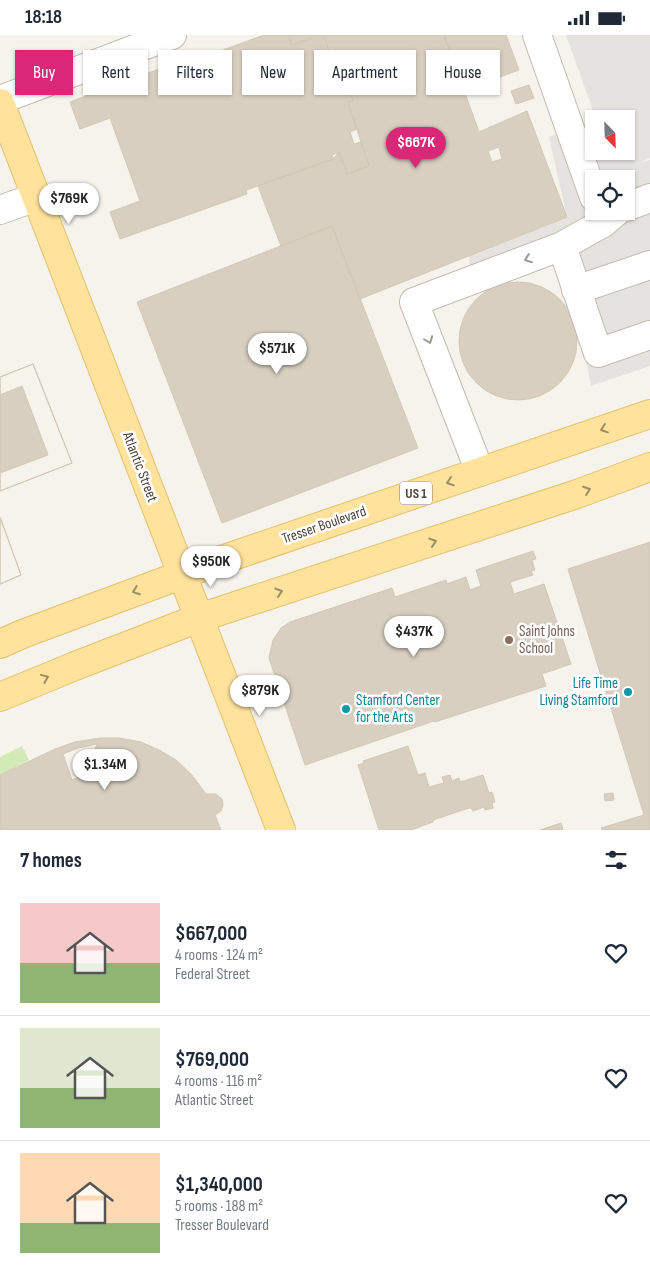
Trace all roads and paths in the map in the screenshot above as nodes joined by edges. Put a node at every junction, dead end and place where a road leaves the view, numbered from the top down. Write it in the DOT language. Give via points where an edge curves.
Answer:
graph roads {
  1 [pos="536,35"];
  2 [pos="150,39"];
  3 [pos="0,102"];
  4 [pos="587,170"];
  5 [pos="36,197"];
  6 [pos="650,198"];
  7 [pos="635,204"];
  8 [pos="0,210"];
  9 [pos="587,220"];
  10 [pos="562,246"];
  11 [pos="650,265"];
  12 [pos="576,290"];
  13 [pos="650,335"];
  14 [pos="650,414"];
  15 [pos="650,467"];
  16 [pos="480,472"];
  17 [pos="182,574"];
  18 [pos="199,618"];
  19 [pos="0,644"];
  20 [pos="0,697"];
  21 [pos="281,830"];
  1 -- 4 [label="street"];
  2 -- 3 [label="street"];
  3 -- 5 [label="main road, Atlantic Street"];
  5 -- 8 [label="street"];
  5 -- 17 [label="main road, Atlantic Street"];
  6 -- 7 [label="street"];
  9 -- 10 [label="street"];
  10 -- 12 [label="street"];
  10 -- 16 [label="street, one-way" via="414,302"];
  11 -- 12 [label="street"];
  12 -- 13 [label="street" via="598,353"];
  14 -- 16 [label="main road, Tresser Boulevard / US 1, one-way"];
  18 -- 15 [label="main road, one-way"];
  16 -- 17 [label="main road, Tresser Boulevard / US 1, one-way"];
  17 -- 18 [label="main road, Atlantic Street"];
  17 -- 19 [label="main road, Tresser Boulevard / US 1, one-way"];
  20 -- 18 [label="main road, one-way"];
  18 -- 21 [label="main road, Atlantic Street"];
}
